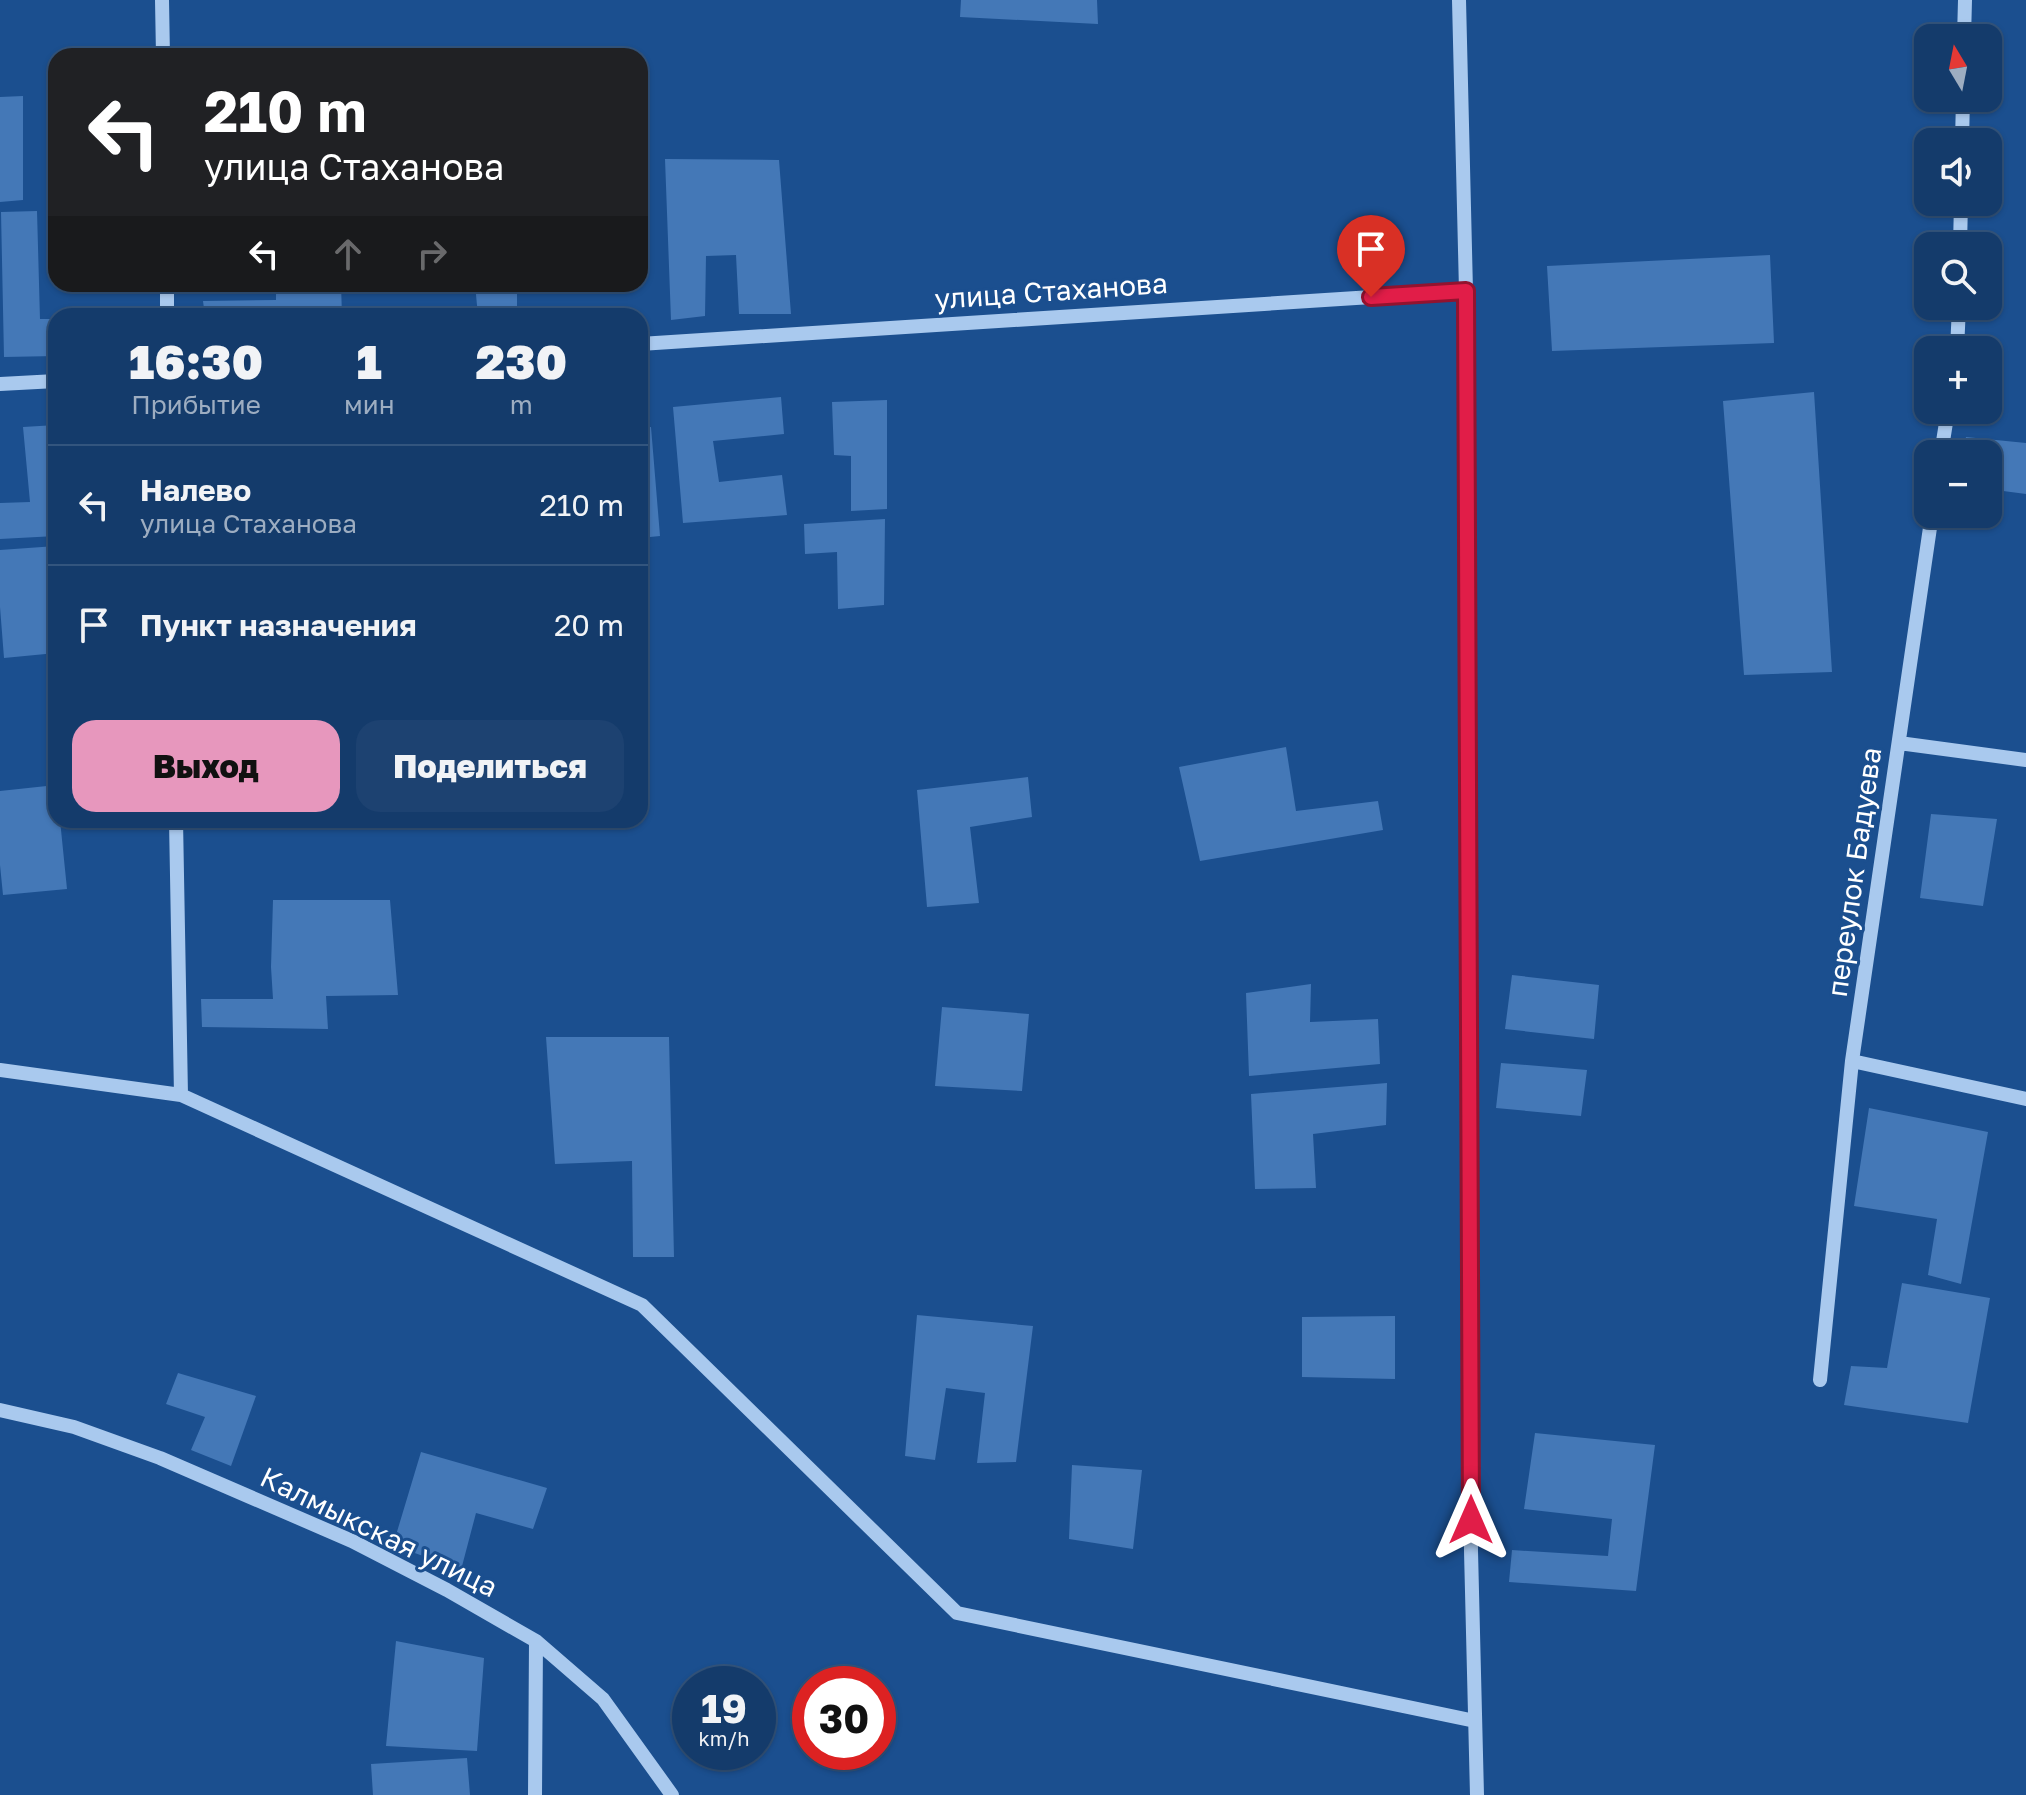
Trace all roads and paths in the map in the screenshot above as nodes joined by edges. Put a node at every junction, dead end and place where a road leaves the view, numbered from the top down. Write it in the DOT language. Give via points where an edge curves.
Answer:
graph roads {
  1 [pos="162,0"];
  2 [pos="1459,0"];
  3 [pos="1965,0"];
  4 [pos="1964,24"];
  5 [pos="163,48"];
  6 [pos="1466,291"];
  7 [pos="648,343"];
  8 [pos="48,381"];
  9 [pos="0,384"];
  10 [pos="1930,528"];
  11 [pos="1899,743"];
  12 [pos="2026,760"];
  13 [pos="176,828"];
  14 [pos="1852,1061"];
  15 [pos="0,1070"];
  16 [pos="181,1095"];
  17 [pos="2026,1099"];
  18 [pos="1820,1380"];
  19 [pos="0,1410"];
  20 [pos="536,1641"];
  21 [pos="1475,1721"];
  22 [pos="535,1795"];
  23 [pos="672,1795"];
  24 [pos="1477,1795"];
  1 -- 5 [label="street"];
  2 -- 6 [label="street"];
  3 -- 4 [label="street"];
  6 -- 7 [label="street, улица Стаханова"];
  6 -- 21 [label="street"];
  8 -- 9 [label="street"];
  10 -- 11 [label="street, переулок Бадуева"];
  11 -- 12 [label="street"];
  11 -- 14 [label="street, переулок Бадуева"];
  13 -- 16 [label="street"];
  14 -- 17 [label="street"];
  14 -- 18 [label="street, переулок Бадуева"];
  15 -- 16 [label="street"];
  16 -- 21 [label="street" via="642,1305 957,1613"];
  19 -- 20 [label="street, Калмыкская улица" via="74,1427 160,1458 325,1529"];
  20 -- 22 [label="street"];
  20 -- 23 [label="street, Калмыкская улица" via="603,1699"];
  21 -- 24 [label="street"];
}
